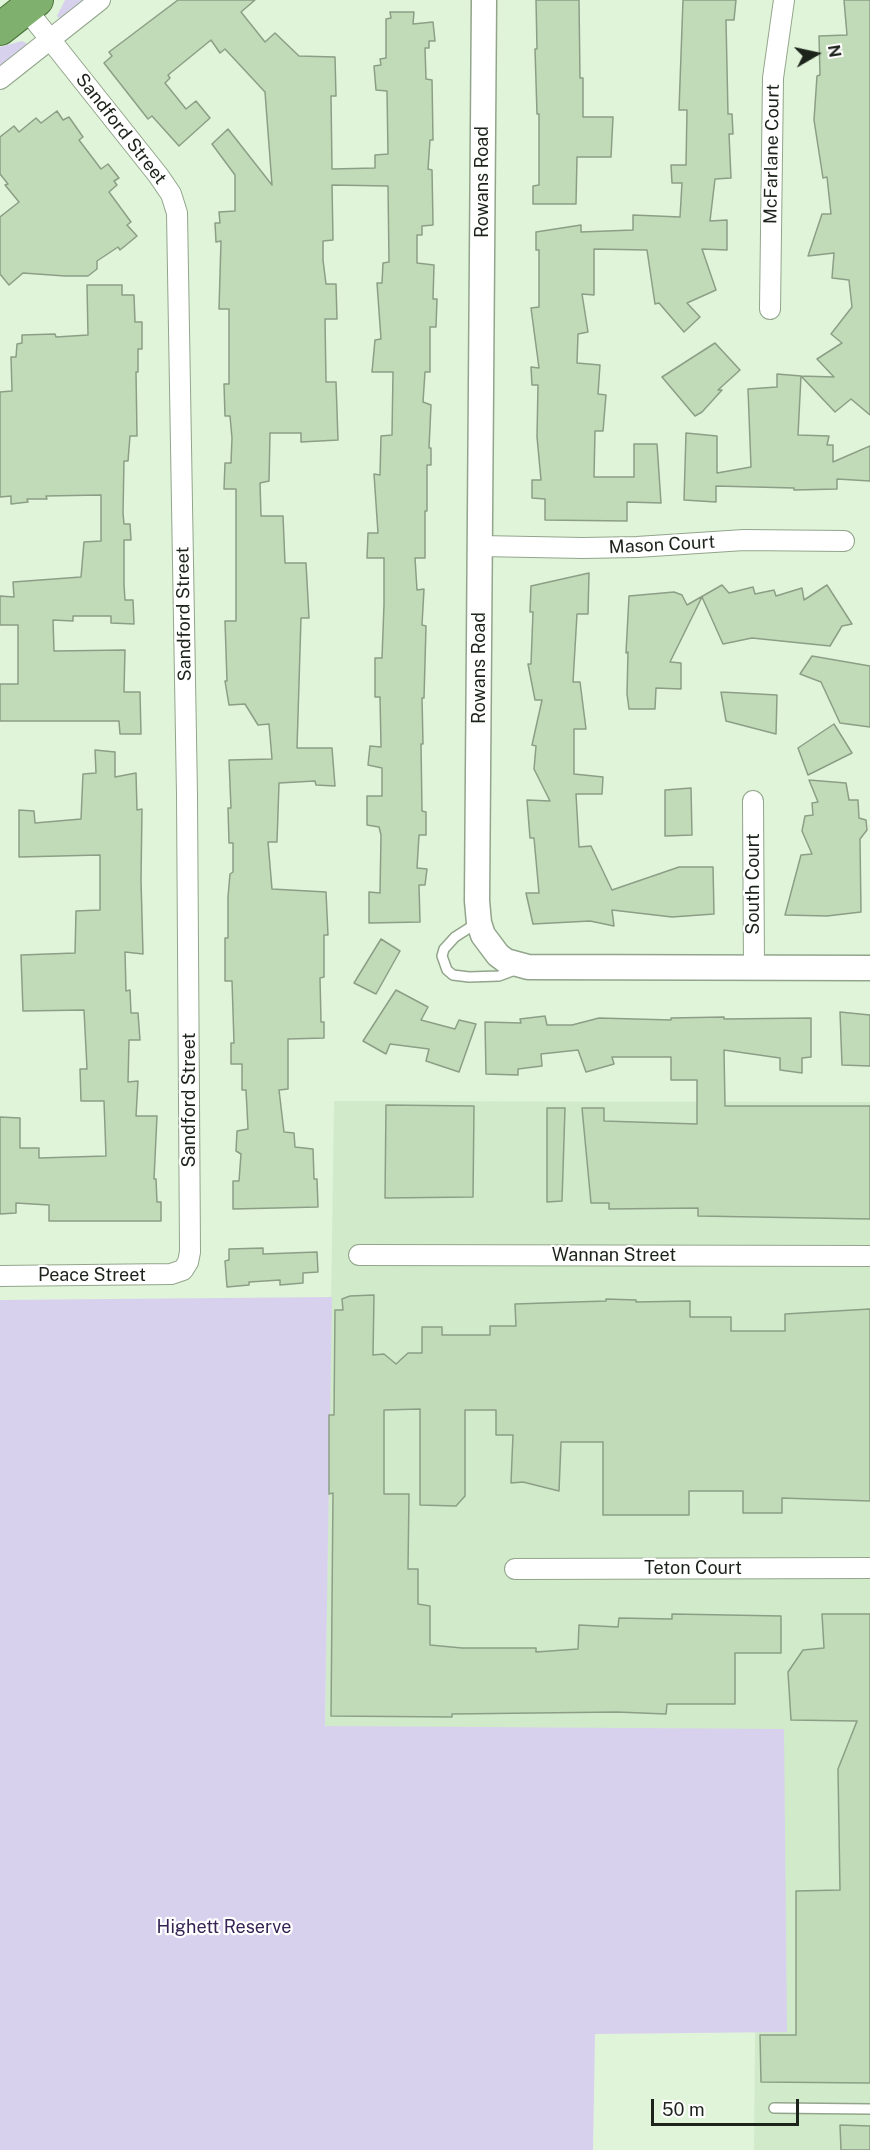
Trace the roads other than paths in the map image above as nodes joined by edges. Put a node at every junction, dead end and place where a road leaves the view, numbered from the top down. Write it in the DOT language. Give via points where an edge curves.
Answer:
graph roads {
  1 [pos="100,0"];
  2 [pos="484,0"];
  3 [pos="784,0"];
  4 [pos="32,4"];
  5 [pos="0,29"];
  6 [pos="50,39"];
  7 [pos="0,79"];
  8 [pos="770,309"];
  9 [pos="844,541"];
  10 [pos="480,546"];
  11 [pos="753,801"];
  12 [pos="479,922"];
  13 [pos="523,966"];
  14 [pos="754,968"];
  15 [pos="870,968"];
  16 [pos="359,1255"];
  17 [pos="870,1256"];
  18 [pos="183,1270"];
  19 [pos="0,1276"];
  20 [pos="870,1568"];
  21 [pos="515,1569"];
  22 [pos="774,2108"];
  23 [pos="870,2109"];
  1 -- 6 [label="street"];
  2 -- 10 [label="street, Rowans Road"];
  3 -- 8 [label="street, McFarlane Court" via="773,78"];
  4 -- 5 [label="highway"];
  4 -- 6 [label="street, Sandford Street"];
  6 -- 7 [label="street"];
  6 -- 18 [label="street, Sandford Street" via="158,175 171,194 177,213 190,1240 188,1262"];
  9 -- 10 [label="street, Mason Court" via="744,540 583,548"];
  10 -- 12 [label="street, Rowans Road"];
  11 -- 14 [label="street, South Court"];
  12 -- 13 [label="street, Rowans Road" via="483,935 498,955"];
  12 -- 13 [label="lane" via="444,949 447,970 461,977 499,976"];
  13 -- 14 [label="street, Rowans Road"];
  14 -- 15 [label="street, Rowans Road"];
  16 -- 17 [label="street, Wannan Street"];
  18 -- 19 [label="street, Peace Street" via="155,1275"];
  20 -- 21 [label="street, Teton Court"];
  22 -- 23 [label="lane"];
}
